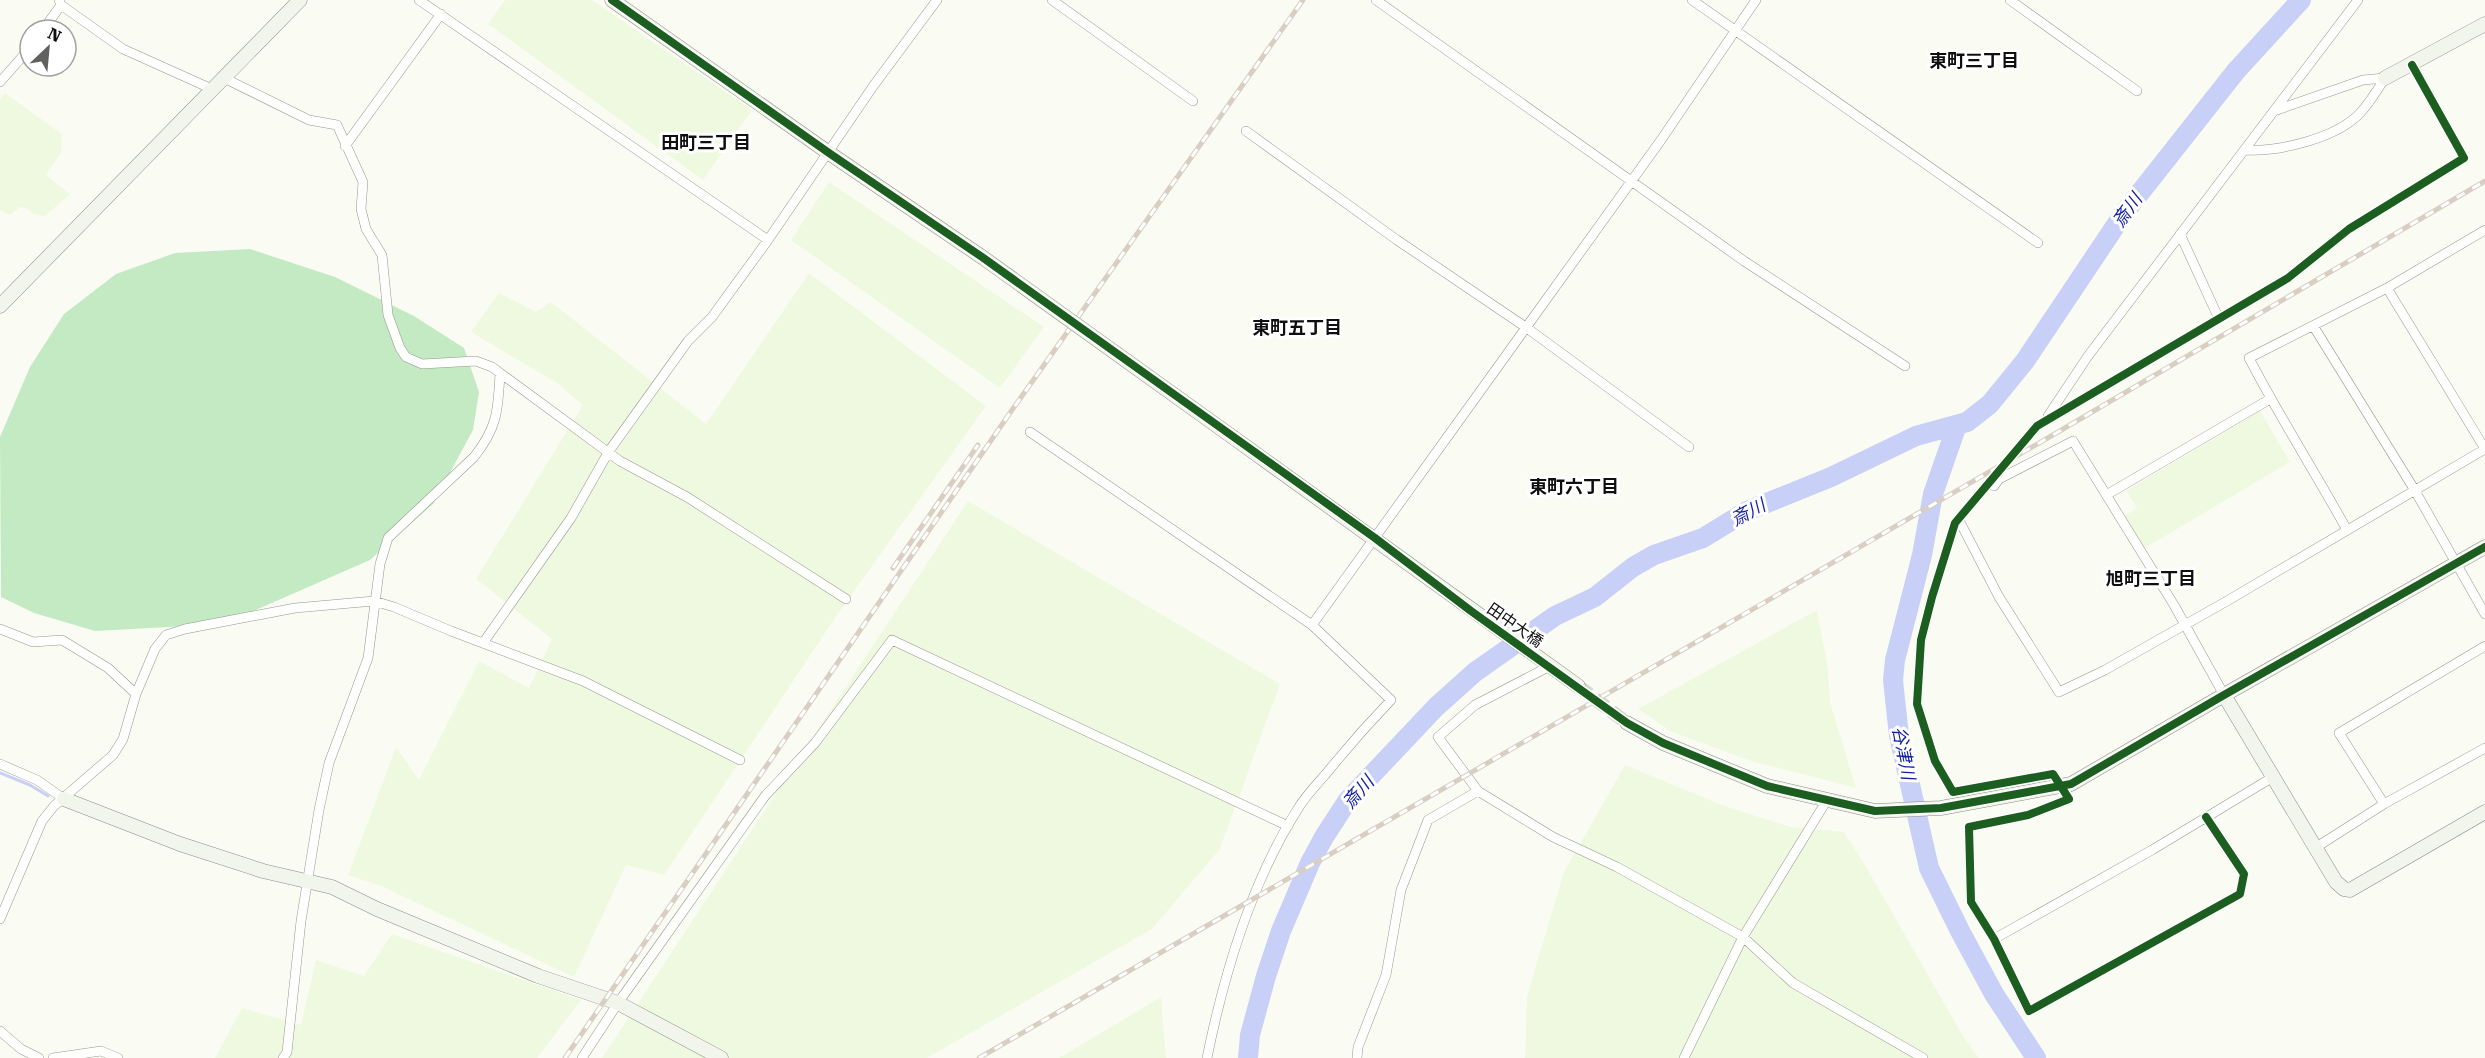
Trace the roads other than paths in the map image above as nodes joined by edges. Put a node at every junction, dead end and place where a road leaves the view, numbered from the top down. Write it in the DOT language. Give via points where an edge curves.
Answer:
graph roads {
  1 [pos="300,0"];
  2 [pos="419,0"];
  3 [pos="612,0"];
  4 [pos="938,0"];
  5 [pos="1052,0"];
  6 [pos="1376,0"];
  7 [pos="1692,0"];
  8 [pos="1756,0"];
  9 [pos="2010,0"];
  10 [pos="2358,0"];
  11 [pos="60,3"];
  12 [pos="441,14"];
  13 [pos="51,18"];
  14 [pos="2485,24"];
  15 [pos="1734,30"];
  16 [pos="18,62"];
  17 [pos="2412,65"];
  18 [pos="224,78"];
  19 [pos="2385,78"];
  20 [pos="0,82"];
  21 [pos="212,89"];
  22 [pos="2137,91"];
  23 [pos="1193,101"];
  24 [pos="2274,111"];
  25 [pos="1246,131"];
  26 [pos="345,146"];
  27 [pos="2246,150"];
  28 [pos="829,153"];
  29 [pos="1631,180"];
  30 [pos="2485,230"];
  31 [pos="2181,234"];
  32 [pos="768,240"];
  33 [pos="2038,243"];
  34 [pos="2387,288"];
  35 [pos="0,306"];
  36 [pos="2219,319"];
  37 [pos="2314,327"];
  38 [pos="1527,328"];
  39 [pos="1905,366"];
  40 [pos="501,373"];
  41 [pos="2270,399"];
  42 [pos="2045,420"];
  43 [pos="1030,432"];
  44 [pos="1689,447"];
  45 [pos="2485,449"];
  46 [pos="609,450"];
  47 [pos="2414,489"];
  48 [pos="2108,495"];
  49 [pos="1958,523"];
  50 [pos="2347,531"];
  51 [pos="1375,538"];
  52 [pos="2485,547"];
  53 [pos="2458,564"];
  54 [pos="846,599"];
  55 [pos="374,601"];
  56 [pos="2485,614"];
  57 [pos="2184,624"];
  58 [pos="1312,625"];
  59 [pos="0,629"];
  60 [pos="483,643"];
  61 [pos="2485,646"];
  62 [pos="1546,664"];
  63 [pos="1578,686"];
  64 [pos="136,694"];
  65 [pos="2224,694"];
  66 [pos="1627,723"];
  67 [pos="2485,748"];
  68 [pos="740,760"];
  69 [pos="0,764"];
  70 [pos="2273,777"];
  71 [pos="2062,786"];
  72 [pos="1478,791"];
  73 [pos="64,799"];
  74 [pos="1827,800"];
  75 [pos="2384,804"];
  76 [pos="2485,812"];
  77 [pos="2206,817"];
  78 [pos="1288,826"];
  79 [pos="2315,848"];
  80 [pos="307,880"];
  81 [pos="0,919"];
  82 [pos="1743,937"];
  83 [pos="1994,939"];
  84 [pos="618,1003"];
  85 [pos="0,1030"];
  86 [pos="39,1058"];
  87 [pos="53,1058"];
  88 [pos="118,1058"];
  89 [pos="283,1058"];
  90 [pos="582,1058"];
  91 [pos="721,1058"];
  92 [pos="1207,1058"];
  93 [pos="1357,1058"];
  94 [pos="1684,1058"];
  95 [pos="1923,1058"];
  1 -- 18 [label="street"];
  2 -- 12 [label="street"];
  3 -- 28 [label="street, 田中大橋"];
  4 -- 28 [label="street"];
  5 -- 23 [label="street"];
  6 -- 29 [label="street"];
  7 -- 15 [label="street"];
  8 -- 15 [label="street"];
  9 -- 22 [label="street"];
  10 -- 24 [label="street"];
  11 -- 13 [label="street"];
  11 -- 21 [label="street" via="123,49"];
  12 -- 26 [label="street"];
  12 -- 32 [label="street"];
  14 -- 17 [label="street"];
  15 -- 29 [label="street"];
  15 -- 33 [label="street"];
  16 -- 20 [label="street"];
  17 -- 19 [label="street"];
  17 -- 36 [label="street" via="2464,158 2349,229 2288,278"];
  18 -- 21 [label="street"];
  18 -- 26 [label="street" via="309,120 337,125"];
  19 -- 24 [label="street" via="2363,80"];
  19 -- 27 [label="street" via="2360,114 2331,133 2276,150"];
  21 -- 35 [label="street"];
  24 -- 27 [label="street"];
  25 -- 38 [label="street"];
  26 -- 40 [label="street" via="363,183 361,209 366,229 382,255 388,315 399,348 406,357 422,364 476,361"];
  27 -- 31 [label="street"];
  28 -- 32 [label="street"];
  28 -- 51 [label="street, 田中大橋, bridge" via="982,257"];
  29 -- 38 [label="street"];
  29 -- 39 [label="street" via="1744,261"];
  30 -- 34 [label="street"];
  31 -- 36 [label="street"];
  31 -- 42 [label="street" via="2088,356"];
  32 -- 46 [label="street"];
  34 -- 37 [label="street"];
  34 -- 45 [label="street"];
  36 -- 42 [label="street"];
  37 -- 41 [label="street" via="2249,357"];
  37 -- 47 [label="street"];
  38 -- 44 [label="street"];
  38 -- 51 [label="street"];
  40 -- 46 [label="street"];
  40 -- 55 [label="street" via="496,422 486,442 388,538"];
  41 -- 48 [label="street"];
  41 -- 50 [label="street" via="2304,451"];
  42 -- 49 [label="street"];
  43 -- 58 [label="street"];
  45 -- 47 [label="street"];
  46 -- 54 [label="street"];
  46 -- 60 [label="street" via="571,518"];
  47 -- 50 [label="street"];
  47 -- 53 [label="street"];
  48 -- 49 [label="street" via="2073,441 1999,479"];
  48 -- 57 [label="street"];
  49 -- 57 [label="street" via="2059,692"];
  49 -- 71 [label="street" via="1932,597 1918,671 1917,704 1935,761 1953,792 2053,774"];
  50 -- 57 [label="street"];
  51 -- 58 [label="street"];
  51 -- 62 [label="street, 田中大橋"];
  52 -- 53 [label="street"];
  53 -- 56 [label="street"];
  53 -- 65 [label="street"];
  55 -- 60 [label="street"];
  55 -- 64 [label="street" via="295,608 166,635 155,649"];
  55 -- 80 [label="street" via="368,658 329,763"];
  57 -- 65 [label="street"];
  58 -- 78 [label="street" via="1391,700 1307,796"];
  59 -- 64 [label="street" via="33,642 62,640 108,668"];
  60 -- 68 [label="street" via="583,681"];
  61 -- 75 [label="street" via="2339,733"];
  62 -- 63 [label="street, 田中大橋"];
  62 -- 72 [label="street" via="1475,705 1438,737"];
  64 -- 73 [label="street" via="123,739 112,755"];
  65 -- 70 [label="street"];
  65 -- 71 [label="street" via="2072,784"];
  66 -- 74 [label="street" via="1664,743 1767,786"];
  67 -- 75 [label="street"];
  69 -- 73 [label="street" via="37,780"];
  70 -- 77 [label="street"];
  70 -- 79 [label="street"];
  71 -- 74 [label="street" via="1941,808 1875,811"];
  71 -- 83 [label="street" via="2068,799 2028,815 1969,827 1971,902"];
  72 -- 82 [label="street" via="1553,837 1617,867"];
  72 -- 93 [label="street" via="1428,820 1401,890 1386,975"];
  73 -- 80 [label="street" via="180,844 263,871"];
  73 -- 81 [label="street" via="42,821"];
  74 -- 82 [label="street"];
  75 -- 79 [label="street"];
  76 -- 79 [label="street" via="2350,890 2336,882"];
  77 -- 83 [label="street"];
  77 -- 83 [label="street" via="2244,874 2240,894 2029,1011"];
  78 -- 84 [label="street" via="892,640 815,743 765,796"];
  78 -- 92 [label="street" via="1264,872 1228,968"];
  80 -- 84 [label="street" via="332,887 538,976"];
  80 -- 89 [label="street" via="287,1052"];
  82 -- 94 [label="street"];
  82 -- 95 [label="street" via="1793,983"];
  84 -- 90 [label="street"];
  84 -- 91 [label="street"];
  85 -- 86 [label="street" via="21,1049"];
  87 -- 88 [label="street" via="101,1051"];
}
